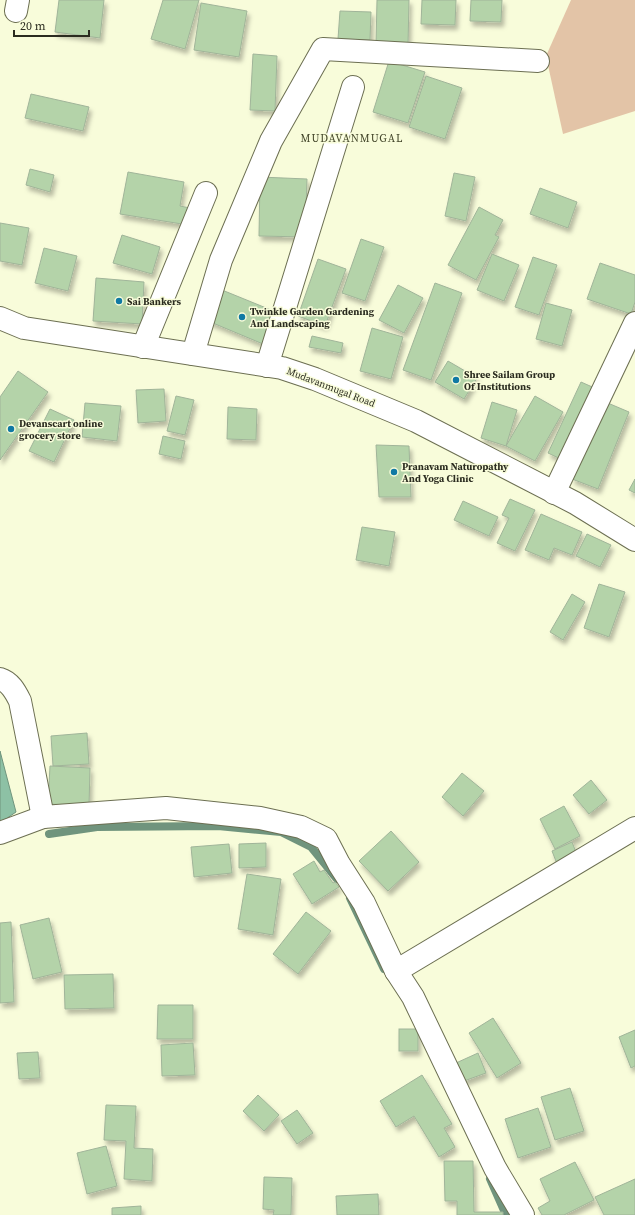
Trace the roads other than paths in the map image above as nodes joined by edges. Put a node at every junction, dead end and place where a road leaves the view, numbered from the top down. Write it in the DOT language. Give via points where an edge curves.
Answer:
graph roads {
  1 [pos="538,61"];
  2 [pos="353,87"];
  3 [pos="206,193"];
  4 [pos="0,318"];
  5 [pos="635,323"];
  6 [pos="143,347"];
  7 [pos="193,354"];
  8 [pos="267,366"];
  9 [pos="554,493"];
  10 [pos="635,540"];
  11 [pos="0,679"];
  12 [pos="43,817"];
  13 [pos="635,828"];
  14 [pos="0,833"];
  15 [pos="396,971"];
  16 [pos="523,1215"];
  1 -- 7 [label="street" via="323,48 271,141 221,260"];
  2 -- 8 [label="street"];
  3 -- 6 [label="street"];
  4 -- 6 [label="street, Mudavanmugal Road" via="24,328"];
  5 -- 9 [label="street"];
  6 -- 7 [label="street, Mudavanmugal Road"];
  7 -- 8 [label="street, Mudavanmugal Road"];
  8 -- 9 [label="street, Mudavanmugal Road" via="315,379 416,422"];
  9 -- 10 [label="street, Mudavanmugal Road"];
  11 -- 12 [label="street" via="10,684 20,700"];
  12 -- 14 [label="street"];
  12 -- 15 [label="street" via="166,808 260,818 301,827 326,839 364,903"];
  13 -- 15 [label="street"];
  15 -- 16 [label="street" via="413,997 495,1168"];
}
